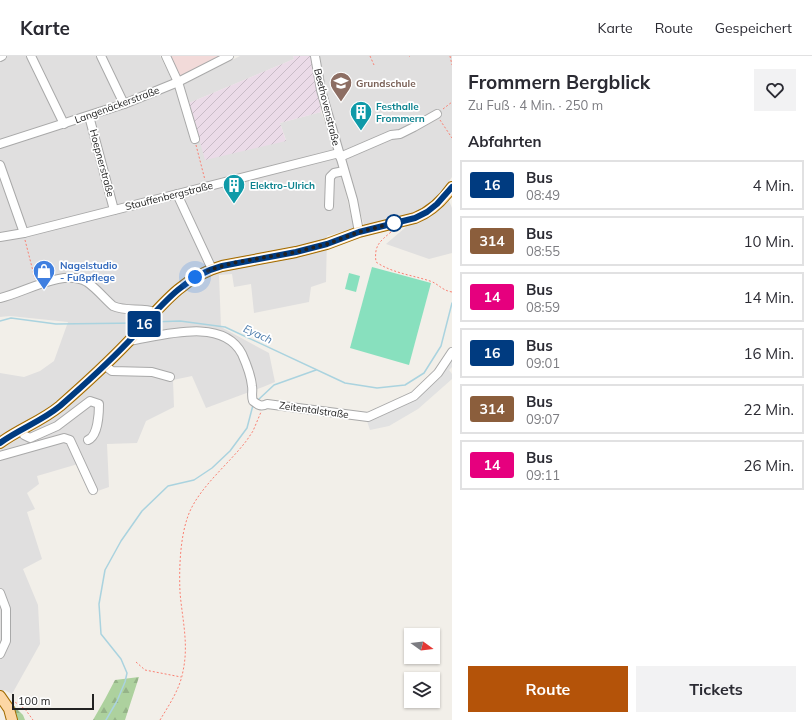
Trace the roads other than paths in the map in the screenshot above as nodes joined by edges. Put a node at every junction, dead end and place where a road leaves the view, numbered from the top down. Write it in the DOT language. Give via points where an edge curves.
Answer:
graph roads {
  1 [pos="31,56"];
  2 [pos="101,56"];
  3 [pos="166,56"];
  4 [pos="229,56"];
  5 [pos="315,56"];
  6 [pos="178,82"];
  7 [pos="124,104"];
  8 [pos="437,114"];
  9 [pos="89,116"];
  10 [pos="64,124"];
  11 [pos="195,139"];
  12 [pos="0,144"];
  13 [pos="339,155"];
  14 [pos="0,165"];
  15 [pos="344,172"];
  16 [pos="452,187"];
  17 [pos="177,194"];
  18 [pos="329,206"];
  19 [pos="114,210"];
  20 [pos="359,232"];
  21 [pos="24,233"];
  22 [pos="0,237"];
  23 [pos="212,269"];
  24 [pos="0,298"];
  25 [pos="153,314"];
  26 [pos="129,341"];
  27 [pos="452,352"];
  28 [pos="104,366"];
  29 [pos="170,377"];
  30 [pos="22,430"];
  31 [pos="88,440"];
  32 [pos="0,443"];
  33 [pos="3,456"];
  34 [pos="93,490"];
  35 [pos="0,593"];
  36 [pos="0,654"];
  37 [pos="0,696"];
  38 [pos="12,720"];
  1 -- 10 [label="street"];
  2 -- 7 [label="street"];
  3 -- 6 [label="street"];
  4 -- 6 [label="street, Langenäckerstraße"];
  5 -- 13 [label="street, Beethovenstraße" via="321,90"];
  6 -- 7 [label="street, Langenäckerstraße"];
  6 -- 11 [label="street"];
  7 -- 9 [label="street, Langenäckerstraße"];
  8 -- 13 [label="street, Beethovenstraße" via="400,134"];
  9 -- 10 [label="street, Langenäckerstraße"];
  9 -- 19 [label="street, Hoepnerstraße"];
  10 -- 12 [label="street, Langenäckerstraße"];
  13 -- 15 [label="street, Beethovenstraße"];
  13 -- 17 [label="street, Stauffenbergstraße"];
  14 -- 21 [label="street"];
  15 -- 18 [label="street" via="334,173 330,177"];
  15 -- 20 [label="street, Beethovenstraße"];
  16 -- 20 [label="main road" via="423,215"];
  17 -- 19 [label="street, Stauffenbergstraße"];
  17 -- 23 [label="street"];
  19 -- 21 [label="street, Stauffenbergstraße"];
  20 -- 23 [label="main road" via="296,252"];
  21 -- 22 [label="street, Stauffenbergstraße"];
  23 -- 25 [label="main road" via="181,286"];
  24 -- 25 [label="street" via="36,285 77,278 88,283 113,306 148,309"];
  25 -- 26 [label="main road"];
  26 -- 27 [label="street, Zeitentalstraße" via="192,330 208,331 226,337 236,344 244,359 258,404 368,417 414,396 438,373"];
  26 -- 28 [label="main road"];
  28 -- 29 [label="street" via="112,371 152,372"];
  28 -- 30 [label="main road" via="58,407"];
  30 -- 31 [label="street" via="24,435 30,438 41,434 57,426 90,401 95,401 99,404 99,416 94,435"];
  30 -- 32 [label="main road"];
  33 -- 34 [label="street" via="64,438 70,440"];
  35 -- 36 [label="street" via="6,609 6,641"];
  37 -- 38 [label="main road" via="9,709"];
}
